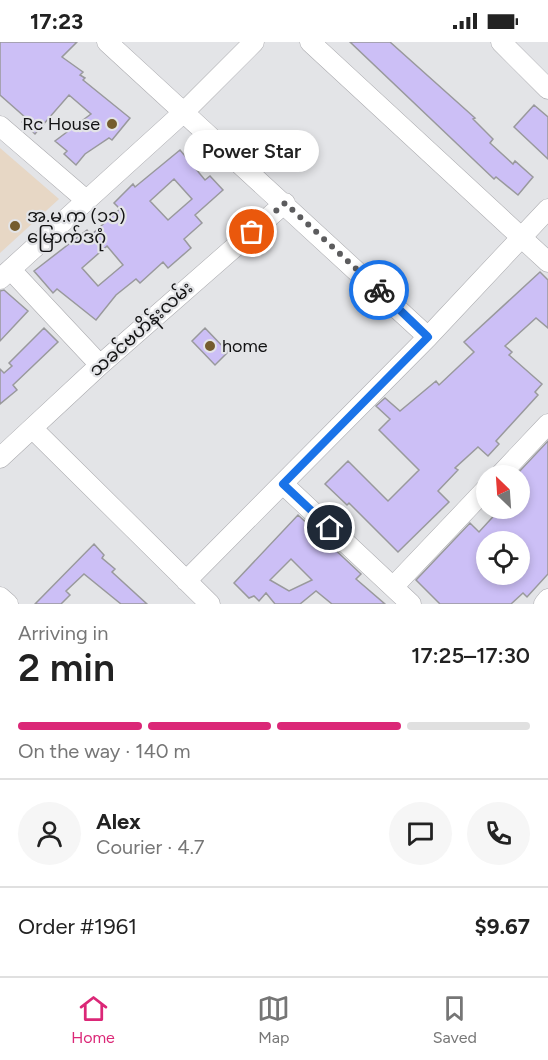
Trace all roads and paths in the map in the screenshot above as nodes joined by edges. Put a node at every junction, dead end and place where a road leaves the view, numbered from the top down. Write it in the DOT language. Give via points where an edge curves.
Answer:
graph roads {
  1 [pos="107,42"];
  2 [pos="254,42"];
  3 [pos="310,42"];
  4 [pos="501,42"];
  5 [pos="548,89"];
  6 [pos="185,111"];
  7 [pos="0,126"];
  8 [pos="86,200"];
  9 [pos="285,203"];
  10 [pos="548,209"];
  11 [pos="521,237"];
  12 [pos="548,262"];
  13 [pos="5,275"];
  14 [pos="428,337"];
  15 [pos="100,364"];
  16 [pos="548,424"];
  17 [pos="33,429"];
  18 [pos="0,458"];
  19 [pos="509,465"];
  20 [pos="283,484"];
  21 [pos="476,500"];
  22 [pos="186,581"];
  23 [pos="393,587"];
  24 [pos="0,597"];
  25 [pos="548,599"];
  26 [pos="8,604"];
  27 [pos="210,604"];
  28 [pos="411,604"];
  29 [pos="544,604"];
  1 -- 6 [label="street"];
  2 -- 6 [label="street"];
  3 -- 11 [label="street"];
  4 -- 5 [label="street"];
  6 -- 8 [label="street"];
  6 -- 9 [label="street"];
  7 -- 8 [label="street"];
  8 -- 13 [label="street"];
  9 -- 14 [label="street"];
  9 -- 15 [label="street, သခင်ဗဟိန်းလမ်း"];
  10 -- 11 [label="street"];
  11 -- 12 [label="street"];
  11 -- 14 [label="street"];
  13 -- 15 [label="street"];
  14 -- 20 [label="street"];
  15 -- 17 [label="street, သခင်ဗဟိန်းလမ်း"];
  16 -- 19 [label="street"];
  17 -- 18 [label="street, သခင်ဗဟိန်းလမ်း"];
  17 -- 22 [label="street"];
  20 -- 22 [label="street"];
  20 -- 23 [label="street"];
  21 -- 23 [label="street"];
  22 -- 27 [label="street"];
  23 -- 28 [label="street"];
  24 -- 26 [label="street"];
  25 -- 29 [label="street"];
}
